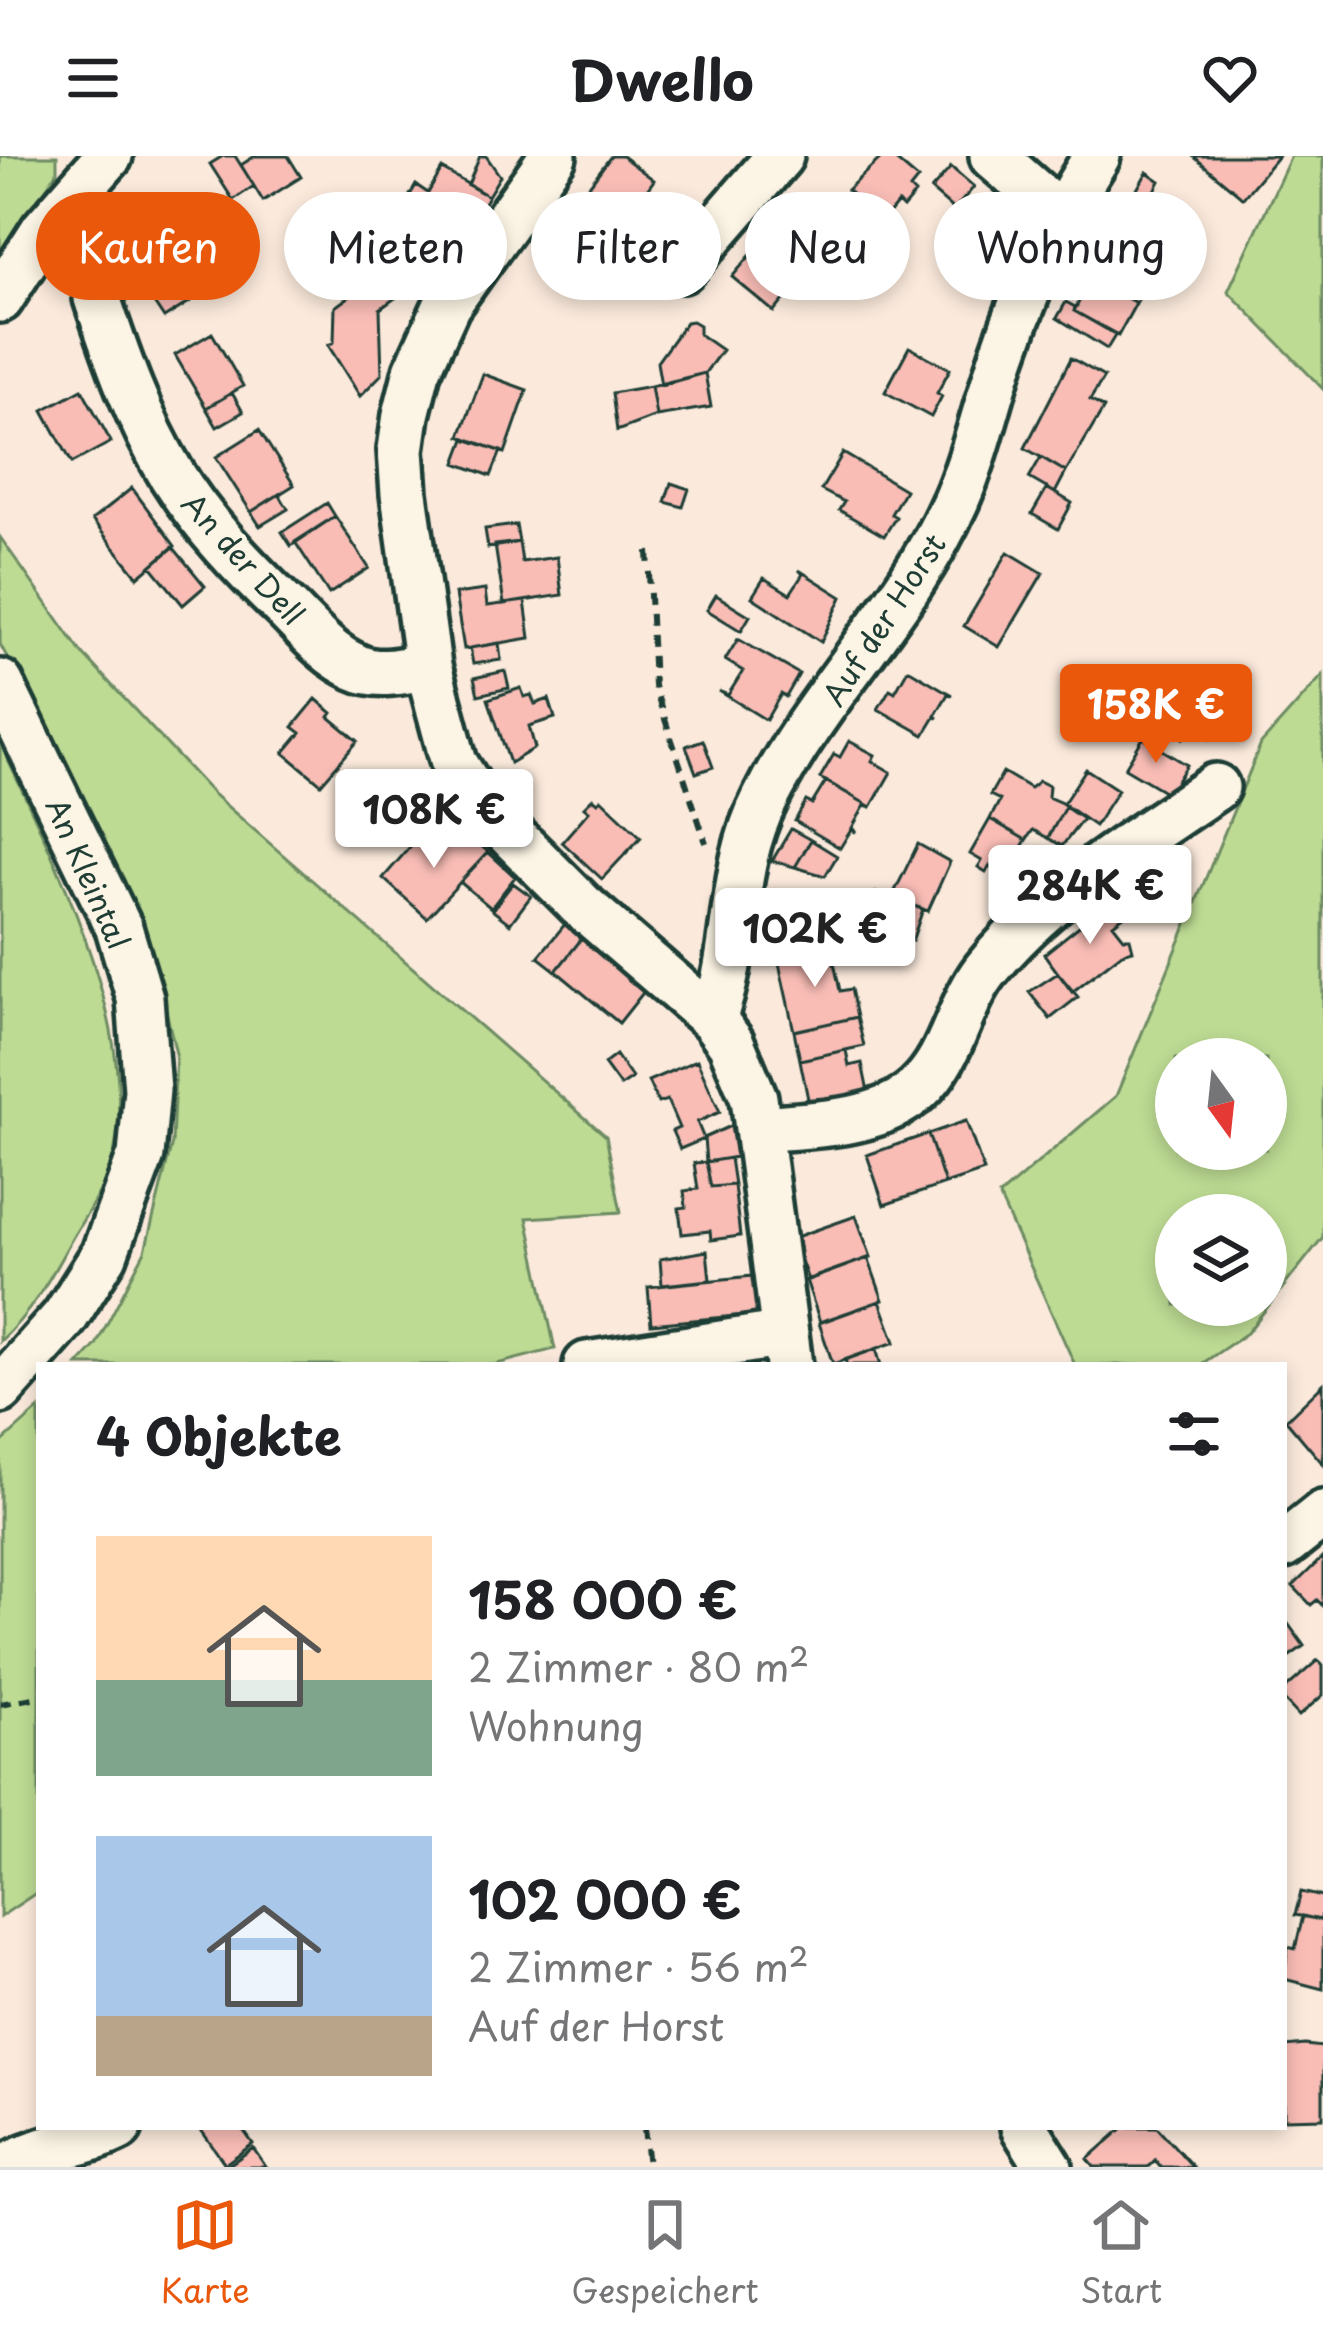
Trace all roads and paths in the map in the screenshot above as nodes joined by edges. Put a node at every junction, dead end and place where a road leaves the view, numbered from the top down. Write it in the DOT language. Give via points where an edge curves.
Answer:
graph roads {
  1 [pos="110,156"];
  2 [pos="553,156"];
  3 [pos="780,156"];
  4 [pos="1097,156"];
  5 [pos="1073,192"];
  6 [pos="721,224"];
  7 [pos="0,298"];
  8 [pos="98,300"];
  9 [pos="1024,300"];
  10 [pos="648,551"];
  11 [pos="428,666"];
  12 [pos="0,683"];
  13 [pos="1216,787"];
  14 [pos="739,873"];
  15 [pos="712,1019"];
  16 [pos="759,1129"];
  17 [pos="787,1350"];
  18 [pos="627,1362"];
  19 [pos="0,1390"];
  20 [pos="1323,1514"];
  21 [pos="1287,1543"];
  22 [pos="36,1698"];
  23 [pos="0,1704"];
  24 [pos="111,2130"];
  25 [pos="644,2130"];
  26 [pos="1026,2130"];
  27 [pos="1058,2130"];
  28 [pos="8,2167"];
  29 [pos="648,2167"];
  30 [pos="1049,2167"];
  31 [pos="1064,2167"];
  1 -- 7 [label="street" via="44,230"];
  2 -- 11 [label="street" via="448,305 417,370 401,450"];
  3 -- 6 [label="street"];
  4 -- 5 [label="street, Auf der Horst"];
  8 -- 11 [label="street, An der Dell" via="172,475 248,571 358,669 387,674"];
  9 -- 14 [label="street, Auf der Horst" via="939,538 785,761"];
  10 -- 14 [label="path" via="654,686 707,844 717,862"];
  11 -- 15 [label="street" via="454,763 479,803"];
  12 -- 19 [label="street, An Kleintal" via="119,928 140,998 147,1090 141,1155 104,1256 65,1317"];
  13 -- 16 [label="street" via="1076,883 1006,947 975,984 949,1045 917,1090 867,1115"];
  14 -- 15 [label="street, Auf der Horst" via="726,979"];
  15 -- 16 [label="street" via="746,1072"];
  16 -- 17 [label="street"];
  17 -- 18 [label="street"];
  20 -- 21 [label="street"];
  22 -- 23 [label="path"];
  24 -- 28 [label="street"];
  25 -- 29 [label="path"];
  26 -- 30 [label="street"];
  27 -- 31 [label="street"];
}
